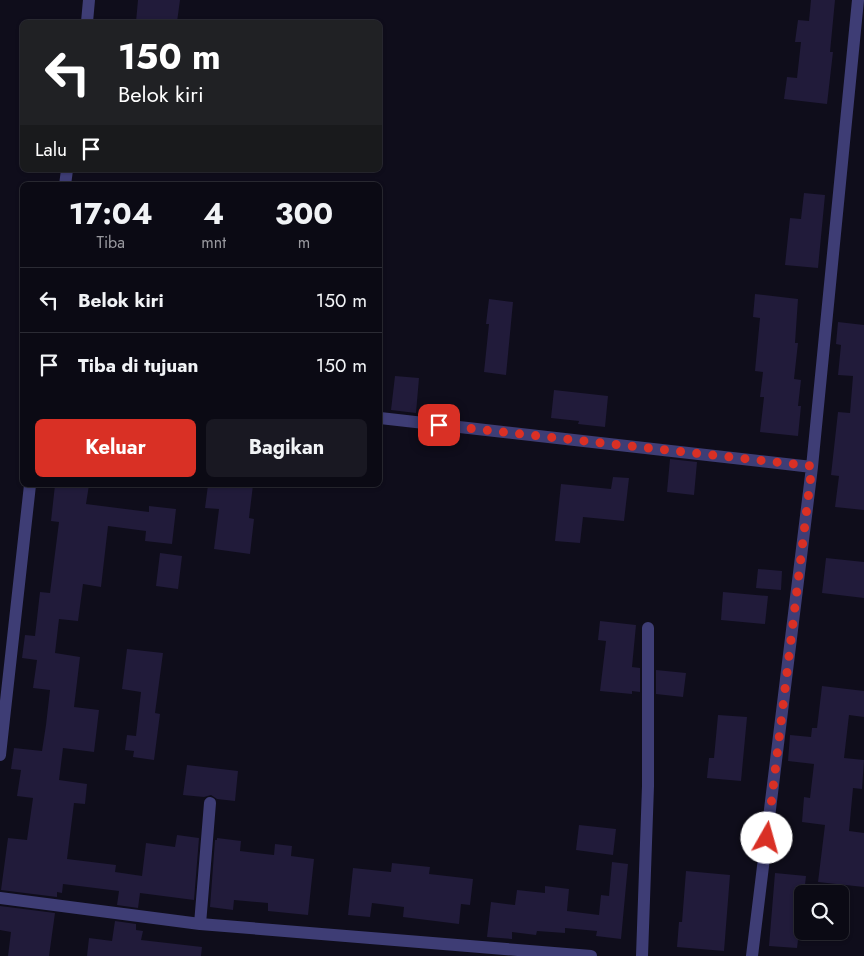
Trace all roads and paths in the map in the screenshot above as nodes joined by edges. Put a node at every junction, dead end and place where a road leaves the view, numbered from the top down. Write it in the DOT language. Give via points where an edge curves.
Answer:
graph roads {
  1 [pos="89,0"];
  2 [pos="858,0"];
  3 [pos="87,20"];
  4 [pos="382,418"];
  5 [pos="812,466"];
  6 [pos="30,487"];
  7 [pos="648,628"];
  8 [pos="0,755"];
  9 [pos="210,803"];
  10 [pos="0,898"];
  11 [pos="200,924"];
  12 [pos="591,956"];
  13 [pos="642,956"];
  14 [pos="752,956"];
  1 -- 3 [label="street"];
  2 -- 5 [label="street"];
  4 -- 5 [label="street"];
  5 -- 14 [label="street"];
  6 -- 8 [label="street"];
  7 -- 13 [label="street" via="648,786"];
  9 -- 11 [label="street"];
  10 -- 11 [label="street"];
  11 -- 12 [label="street"];
}
